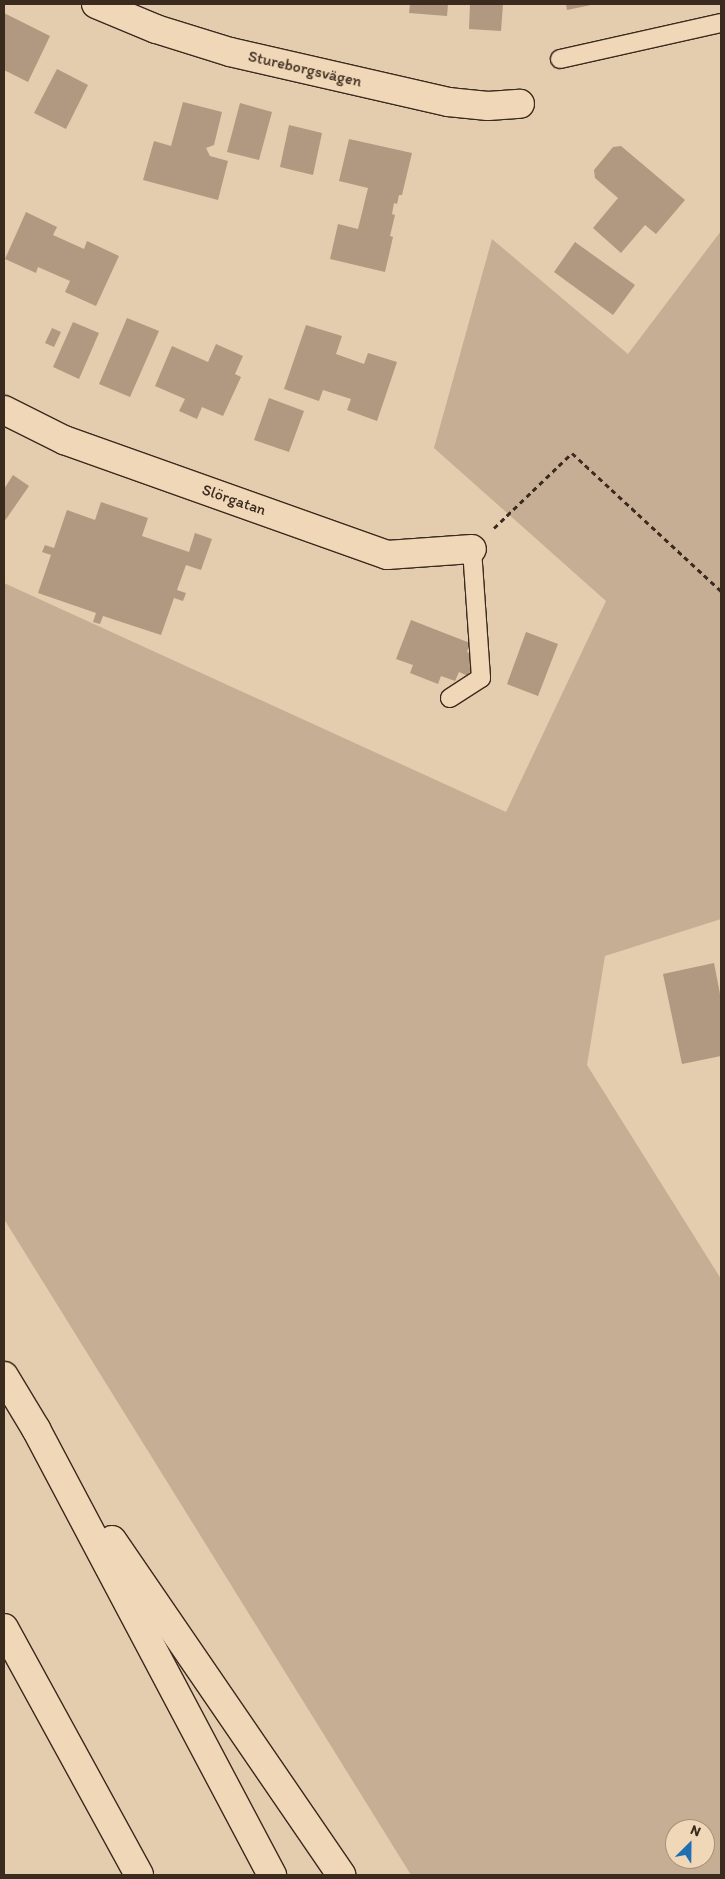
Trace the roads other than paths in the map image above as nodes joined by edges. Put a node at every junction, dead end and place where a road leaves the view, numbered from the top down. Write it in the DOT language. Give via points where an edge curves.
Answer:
graph roads {
  1 [pos="96,4"];
  2 [pos="721,22"];
  3 [pos="560,60"];
  4 [pos="520,104"];
  5 [pos="4,410"];
  6 [pos="472,549"];
  7 [pos="450,698"];
  8 [pos="4,1376"];
  9 [pos="36,1429"];
  10 [pos="4,1628"];
  11 [pos="139,1875"];
  12 [pos="272,1875"];
  13 [pos="340,1875"];
  1 -- 4 [label="main road, Stureborgsvägen" via="156,29 230,52 448,102 488,106"];
  2 -- 3 [label="lane"];
  5 -- 6 [label="main road, Slörgatan" via="64,440 387,555"];
  6 -- 7 [label="lane" via="481,678"];
  8 -- 9 [label="main road"];
  9 -- 12 [label="main road"];
  9 -- 13 [label="main road"];
  10 -- 11 [label="main road"];
}
